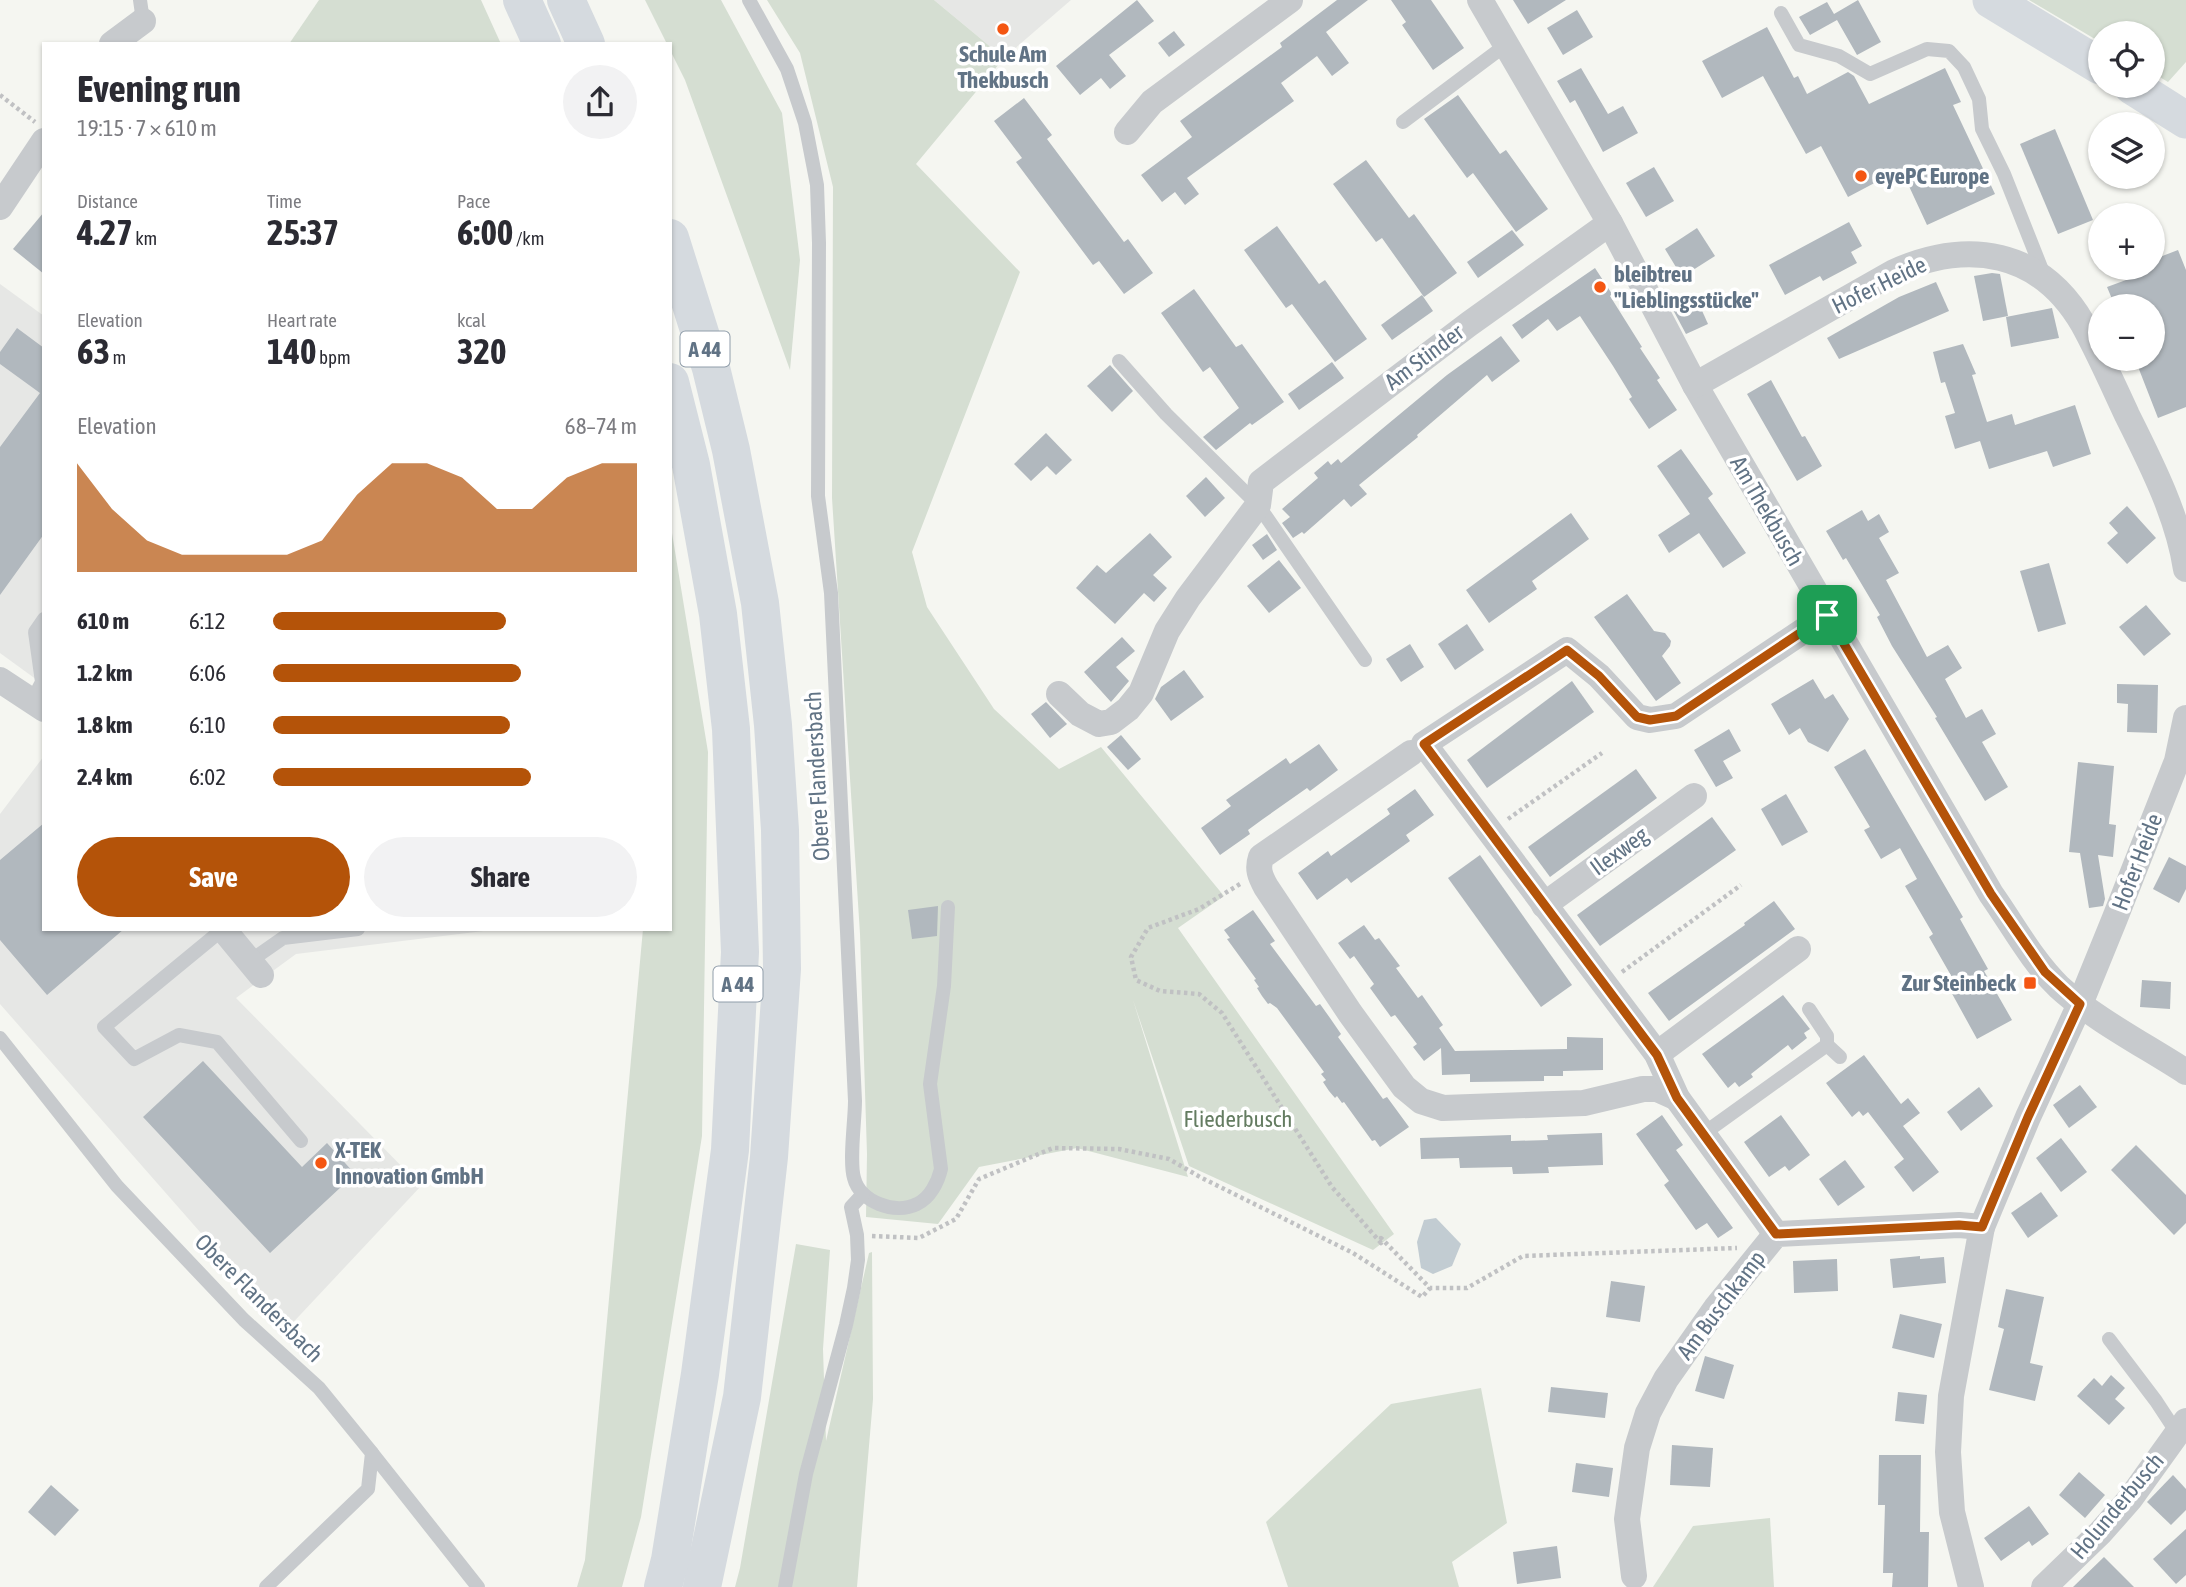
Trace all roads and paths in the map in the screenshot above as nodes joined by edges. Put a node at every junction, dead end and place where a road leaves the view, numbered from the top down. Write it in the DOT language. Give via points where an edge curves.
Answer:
graph roads {
  1 [pos="522,0"];
  2 [pos="566,0"];
  3 [pos="749,0"];
  4 [pos="1290,0"];
  5 [pos="1480,0"];
  6 [pos="1991,0"];
  7 [pos="141,10"];
  8 [pos="1782,13"];
  9 [pos="114,42"];
  10 [pos="541,42"];
  11 [pos="585,42"];
  12 [pos="1507,44"];
  13 [pos="2088,59"];
  14 [pos="0,94"];
  15 [pos="2151,98"];
  16 [pos="2186,120"];
  17 [pos="1403,122"];
  18 [pos="42,127"];
  19 [pos="1126,132"];
  20 [pos="42,144"];
  21 [pos="0,207"];
  22 [pos="1610,223"];
  23 [pos="672,244"];
  24 [pos="2048,283"];
  25 [pos="1119,361"];
  26 [pos="1695,385"];
  27 [pos="672,390"];
  28 [pos="1258,505"];
  29 [pos="2186,569"];
  30 [pos="1827,615"];
  31 [pos="42,622"];
  32 [pos="1365,660"];
  33 [pos="0,680"];
  34 [pos="42,682"];
  35 [pos="42,682"];
  36 [pos="1059,694"];
  37 [pos="38,705"];
  38 [pos="2186,718"];
  39 [pos="1418,748"];
  40 [pos="1602,753"];
  41 [pos="1694,796"];
  42 [pos="1490,832"];
  43 [pos="1259,875"];
  44 [pos="1741,885"];
  45 [pos="1544,905"];
  46 [pos="948,907"];
  47 [pos="221,931"];
  48 [pos="225,931"];
  49 [pos="341,931"];
  50 [pos="1798,949"];
  51 [pos="255,968"];
  52 [pos="1604,985"];
  53 [pos="2080,1004"];
  54 [pos="1809,1009"];
  55 [pos="0,1038"];
  56 [pos="1827,1045"];
  57 [pos="1657,1055"];
  58 [pos="1840,1057"];
  59 [pos="2186,1072"];
  60 [pos="1677,1098"];
  61 [pos="1703,1134"];
  62 [pos="301,1141"];
  63 [pos="863,1194"];
  64 [pos="1982,1227"];
  65 [pos="1776,1234"];
  66 [pos="857,1235"];
  67 [pos="1745,1248"];
  68 [pos="1430,1288"];
  69 [pos="2109,1339"];
  70 [pos="2181,1427"];
  71 [pos="372,1453"];
  72 [pos="1634,1576"];
  73 [pos="266,1587"];
  74 [pos="478,1587"];
  75 [pos="663,1587"];
  76 [pos="702,1587"];
  77 [pos="785,1587"];
  78 [pos="1971,1587"];
  79 [pos="2044,1587"];
  1 -- 10 [label="highway"];
  2 -- 11 [label="highway"];
  3 -- 63 [label="lane, Obere Flandersbach" via="787,69 817,185 818,496 833,620 855,1101 853,1175"];
  4 -- 19 [label="street" via="1152,102"];
  5 -- 12 [label="street, Am Thekbusch"];
  6 -- 13 [label="main road"];
  7 -- 9 [label="street"];
  8 -- 24 [label="lane" via="1799,45 1839,56 1870,74 1927,49 1949,51 1964,67 1979,99 1982,129"];
  12 -- 17 [label="lane"];
  12 -- 22 [label="street, Am Thekbusch"];
  14 -- 18 [label="path"];
  15 -- 16 [label="main road"];
  20 -- 21 [label="street"];
  22 -- 26 [label="street, Am Thekbusch"];
  22 -- 28 [label="street, Am Stinder" via="1261,482"];
  23 -- 76 [label="highway, A 44" via="731,450 760,603 780,844 782,969 769,1157 742,1397"];
  24 -- 26 [label="street, Hofer Heide" via="1995,255 1948,254 1920,261"];
  24 -- 29 [label="street, Hofer Heide" via="2082,323 2106,370 2150,462"];
  25 -- 28 [label="lane"];
  26 -- 30 [label="street, Am Thekbusch"];
  27 -- 75 [label="highway, A 44" via="691,465 718,614 731,729 740,951 730,1150 700,1374"];
  28 -- 32 [label="lane"];
  28 -- 36 [label="street, Am Stinder" via="1188,598 1167,631 1141,693 1128,709 1111,722 1099,724"];
  30 -- 39 [label="street" via="1676,716 1637,717 1567,650"];
  30 -- 53 [label="street, Am Thekbusch" via="1991,894 2045,972"];
  31 -- 35 [label="lane" via="35,632"];
  33 -- 37 [label="street"];
  34 -- 37 [label="lane"];
  38 -- 53 [label="street, Hofer Heide" via="2177,761"];
  39 -- 42 [label="street"];
  39 -- 43 [label="street" via="1261,857"];
  40 -- 42 [label="path"];
  41 -- 45 [label="street, Ilexweg"];
  42 -- 45 [label="street"];
  43 -- 60 [label="street" via="1350,1013 1404,1087 1421,1101 1443,1108 1584,1103 1643,1089 1657,1089"];
  43 -- 68 [label="path" via="1199,909 1149,928 1131,957 1136,980 1160,991 1199,994 1222,1013 1332,1187 1381,1243 1381,1238"];
  44 -- 52 [label="path"];
  45 -- 52 [label="street"];
  46 -- 63 [label="lane" via="944,986 930,1084 939,1178 927,1197 909,1207 886,1206"];
  47 -- 62 [label="lane" via="104,1027 134,1059 179,1035 216,1042"];
  48 -- 51 [label="street"];
  49 -- 51 [label="lane" via="283,938"];
  50 -- 57 [label="street"];
  52 -- 57 [label="street"];
  53 -- 59 [label="street, Am Thekbusch"];
  53 -- 64 [label="street"];
  54 -- 56 [label="lane" via="1827,1035"];
  55 -- 71 [label="lane, Obere Flandersbach" via="117,1186 244,1320 319,1388"];
  56 -- 58 [label="lane"];
  56 -- 61 [label="lane"];
  57 -- 60 [label="street"];
  60 -- 61 [label="street"];
  61 -- 65 [label="street"];
  63 -- 66 [label="lane" via="851,1207"];
  64 -- 65 [label="street, Am Buschkamp"];
  64 -- 78 [label="street" via="1951,1396 1948,1452 1952,1513"];
  65 -- 72 [label="street, Am Buschkamp" via="1716,1308 1648,1413 1637,1448 1627,1519"];
  66 -- 68 [label="path" via="919,1238 956,1219 979,1179 994,1172 1053,1148 1119,1149 1169,1159 1353,1253 1422,1297"];
  66 -- 77 [label="lane" via="852,1301 806,1474"];
  67 -- 68 [label="path" via="1523,1256 1467,1288"];
  69 -- 70 [label="lane"];
  70 -- 79 [label="street, Holunderbusch" via="2130,1499"];
  71 -- 73 [label="lane" via="368,1489"];
  71 -- 74 [label="lane, Obere Flandersbach"];
}
